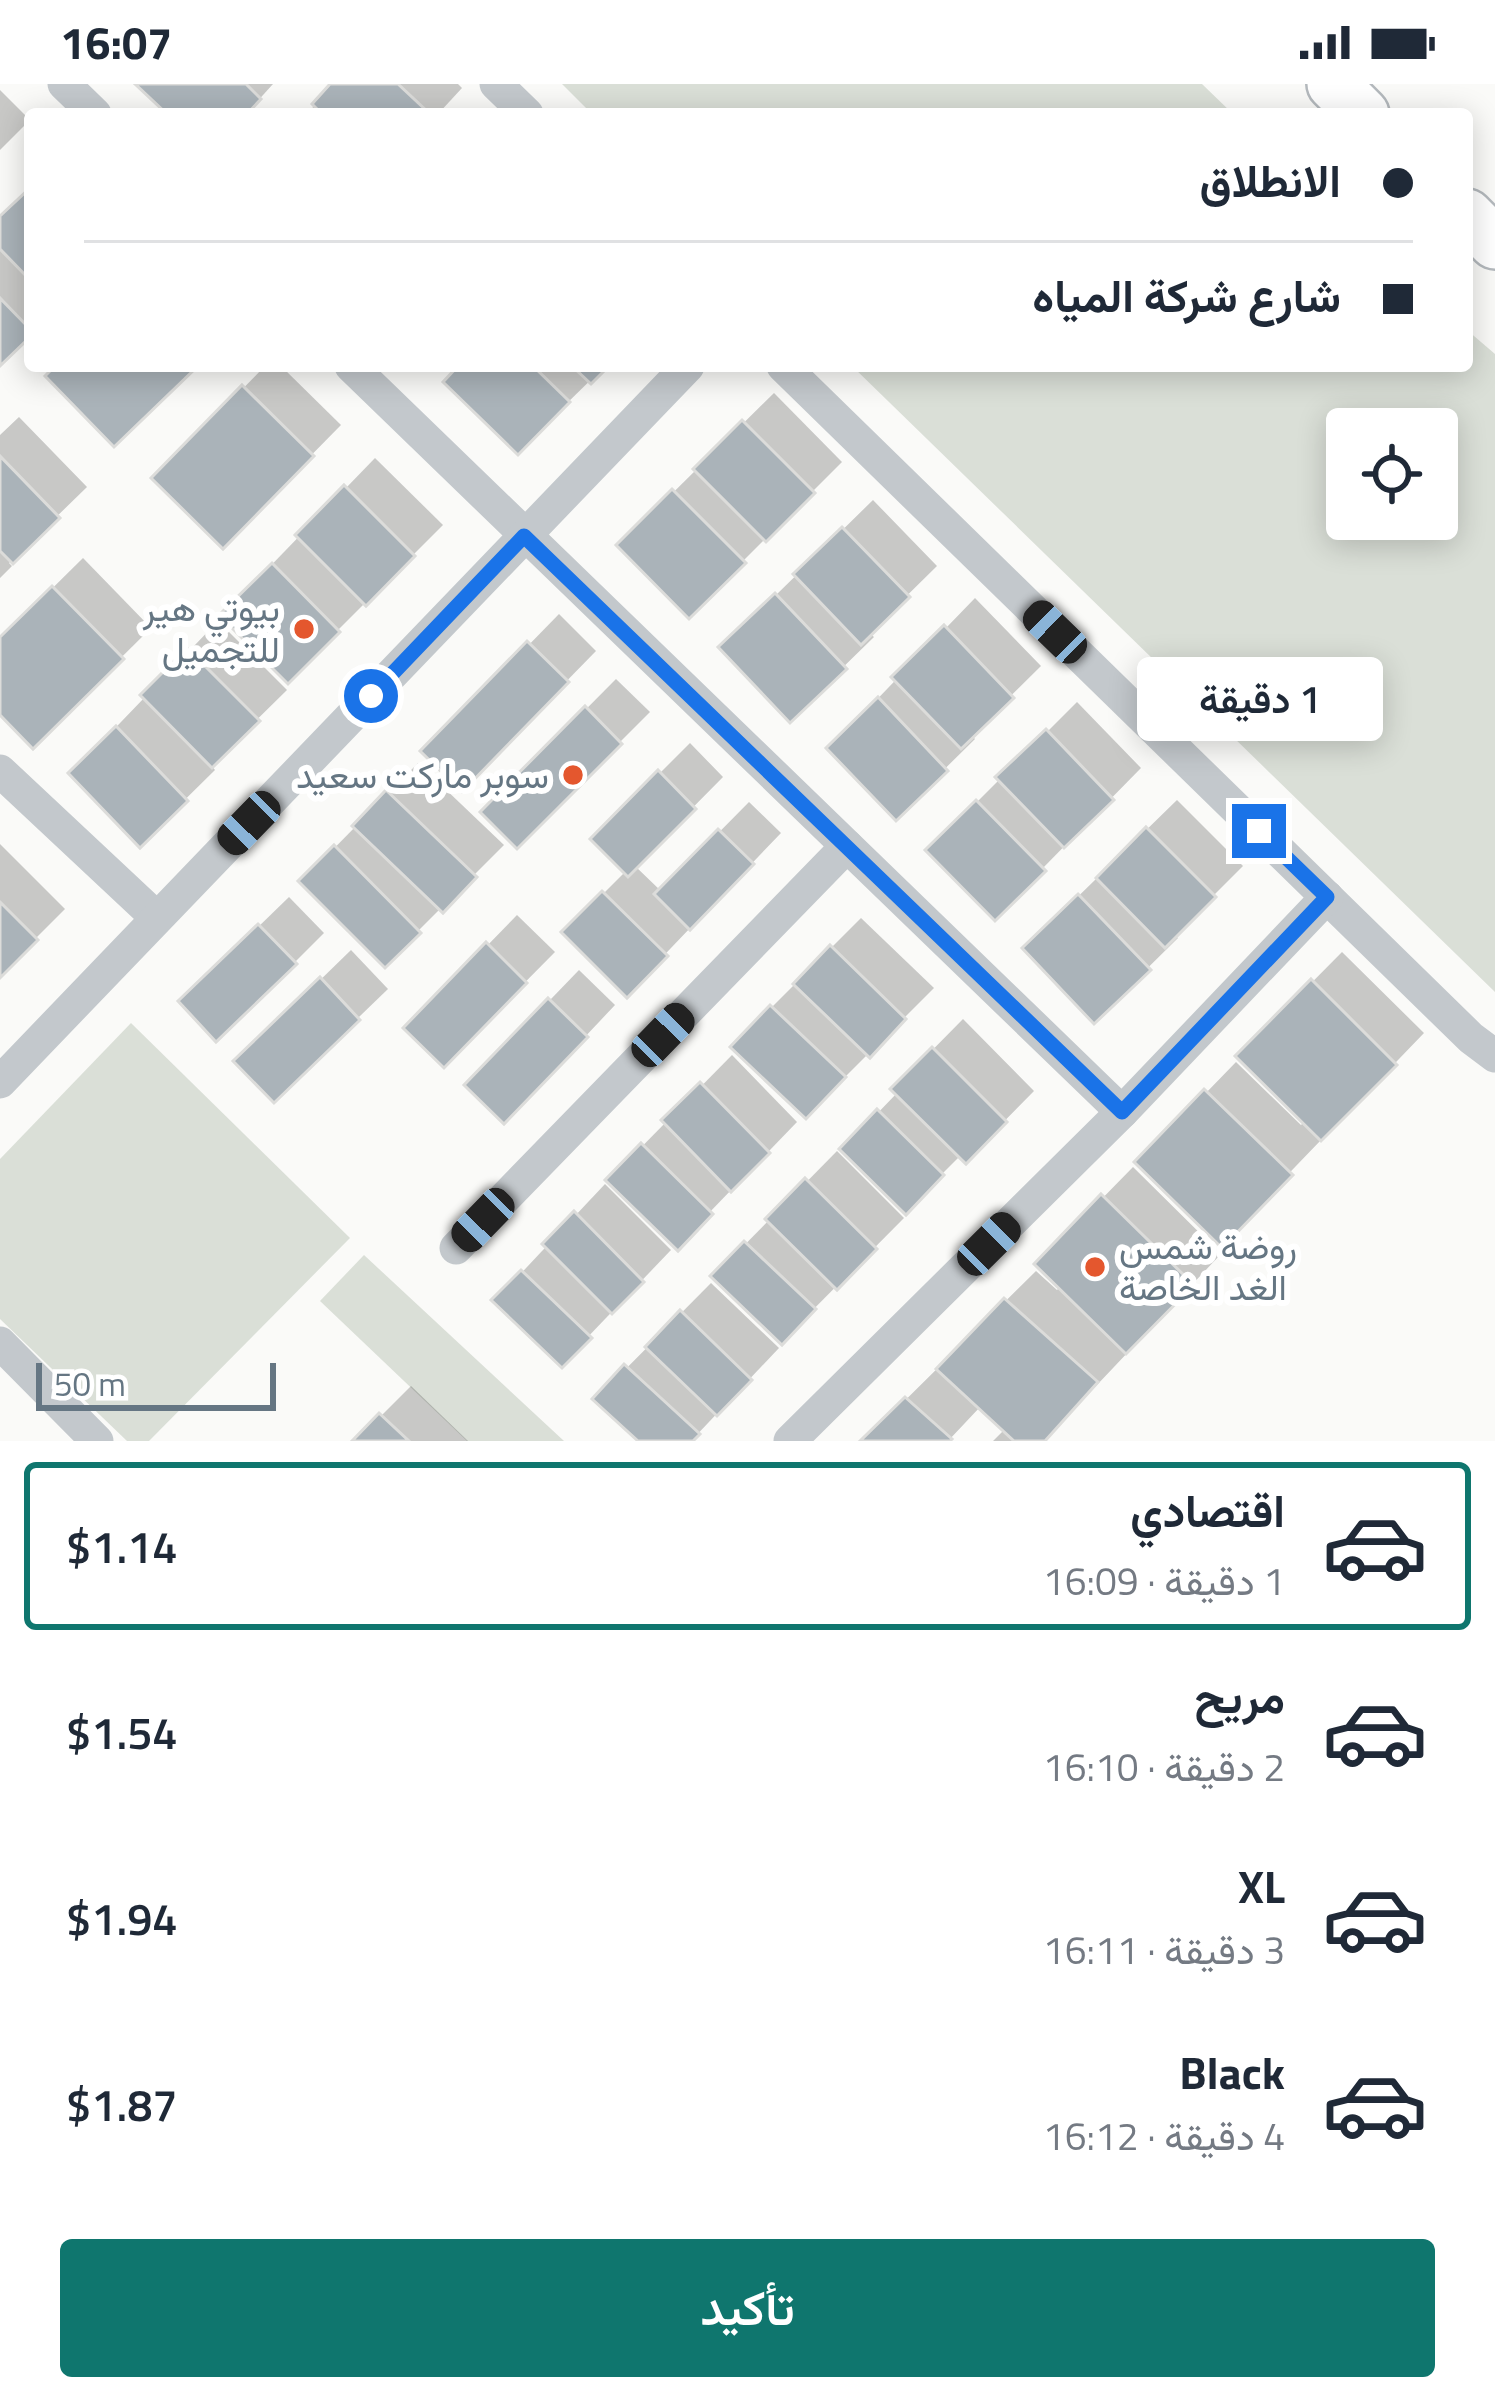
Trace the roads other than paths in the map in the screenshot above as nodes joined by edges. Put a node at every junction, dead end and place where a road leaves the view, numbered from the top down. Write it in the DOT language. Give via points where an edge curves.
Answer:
graph roads {
  1 [pos="64,84"];
  2 [pos="496,84"];
  3 [pos="1333,84"];
  4 [pos="89,108"];
  5 [pos="520,108"];
  6 [pos="1357,108"];
  7 [pos="1473,221"];
  8 [pos="1495,243"];
  9 [pos="357,372"];
  10 [pos="682,372"];
  11 [pos="789,372"];
  12 [pos="524,536"];
  13 [pos="0,771"];
  14 [pos="847,846"];
  15 [pos="1327,897"];
  16 [pos="157,918"];
  17 [pos="1495,1056"];
  18 [pos="0,1082"];
  19 [pos="1122,1112"];
  20 [pos="456,1248"];
  21 [pos="0,1342"];
  22 [pos="97,1441"];
  23 [pos="790,1441"];
  1 -- 4 [label="street"];
  2 -- 5 [label="street"];
  3 -- 6 [label="highway"];
  7 -- 8 [label="highway"];
  9 -- 12 [label="street"];
  10 -- 12 [label="street"];
  11 -- 15 [label="street"];
  12 -- 14 [label="street"];
  12 -- 16 [label="street"];
  13 -- 16 [label="street"];
  14 -- 19 [label="street"];
  14 -- 20 [label="street"];
  15 -- 17 [label="street"];
  15 -- 19 [label="street"];
  16 -- 18 [label="street"];
  19 -- 23 [label="street"];
  21 -- 22 [label="street"];
}
